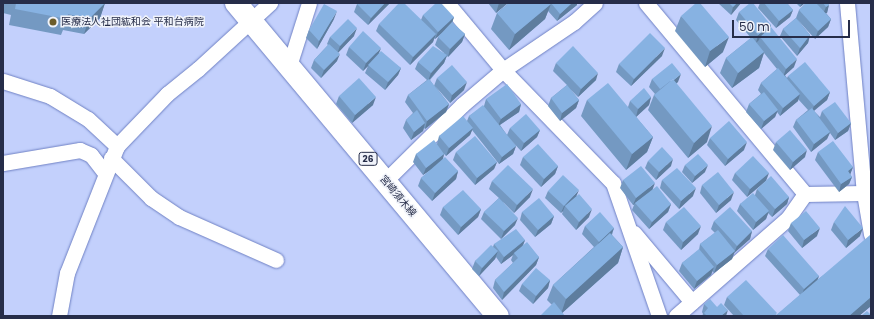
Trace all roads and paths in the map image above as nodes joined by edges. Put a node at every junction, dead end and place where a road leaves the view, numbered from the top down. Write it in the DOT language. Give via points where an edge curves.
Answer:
graph roads {
  1 [pos="236,3"];
  2 [pos="270,3"];
  3 [pos="309,3"];
  4 [pos="447,3"];
  5 [pos="595,3"];
  6 [pos="646,3"];
  7 [pos="847,3"];
  8 [pos="252,21"];
  9 [pos="289,66"];
  10 [pos="503,70"];
  11 [pos="3,81"];
  12 [pos="114,152"];
  13 [pos="3,163"];
  14 [pos="105,174"];
  15 [pos="386,180"];
  16 [pos="864,193"];
  17 [pos="805,194"];
  18 [pos="628,226"];
  19 [pos="871,234"];
  20 [pos="276,260"];
  21 [pos="692,302"];
  22 [pos="59,316"];
  23 [pos="498,316"];
  24 [pos="659,316"];
  25 [pos="676,316"];
  1 -- 8 [label="main road, 宮崎須木線 / 26"];
  2 -- 8 [label="street"];
  3 -- 9 [label="street"];
  4 -- 10 [label="street"];
  5 -- 10 [label="street" via="574,22"];
  6 -- 17 [label="street"];
  7 -- 16 [label="street"];
  8 -- 9 [label="main road, 宮崎須木線 / 26"];
  8 -- 12 [label="street" via="167,94"];
  9 -- 15 [label="main road, 宮崎須木線 / 26"];
  10 -- 15 [label="street" via="462,105"];
  10 -- 18 [label="street" via="613,183"];
  11 -- 12 [label="street" via="50,96 88,119"];
  12 -- 14 [label="street"];
  12 -- 20 [label="street" via="151,198 179,216"];
  13 -- 14 [label="street" via="80,150 91,155"];
  14 -- 22 [label="street" via="68,273"];
  15 -- 23 [label="main road, 宮崎須木線 / 26"];
  16 -- 17 [label="street"];
  16 -- 19 [label="street"];
  17 -- 21 [label="street" via="788,218"];
  18 -- 21 [label="street"];
  18 -- 24 [label="street"];
  21 -- 25 [label="street"];
}
